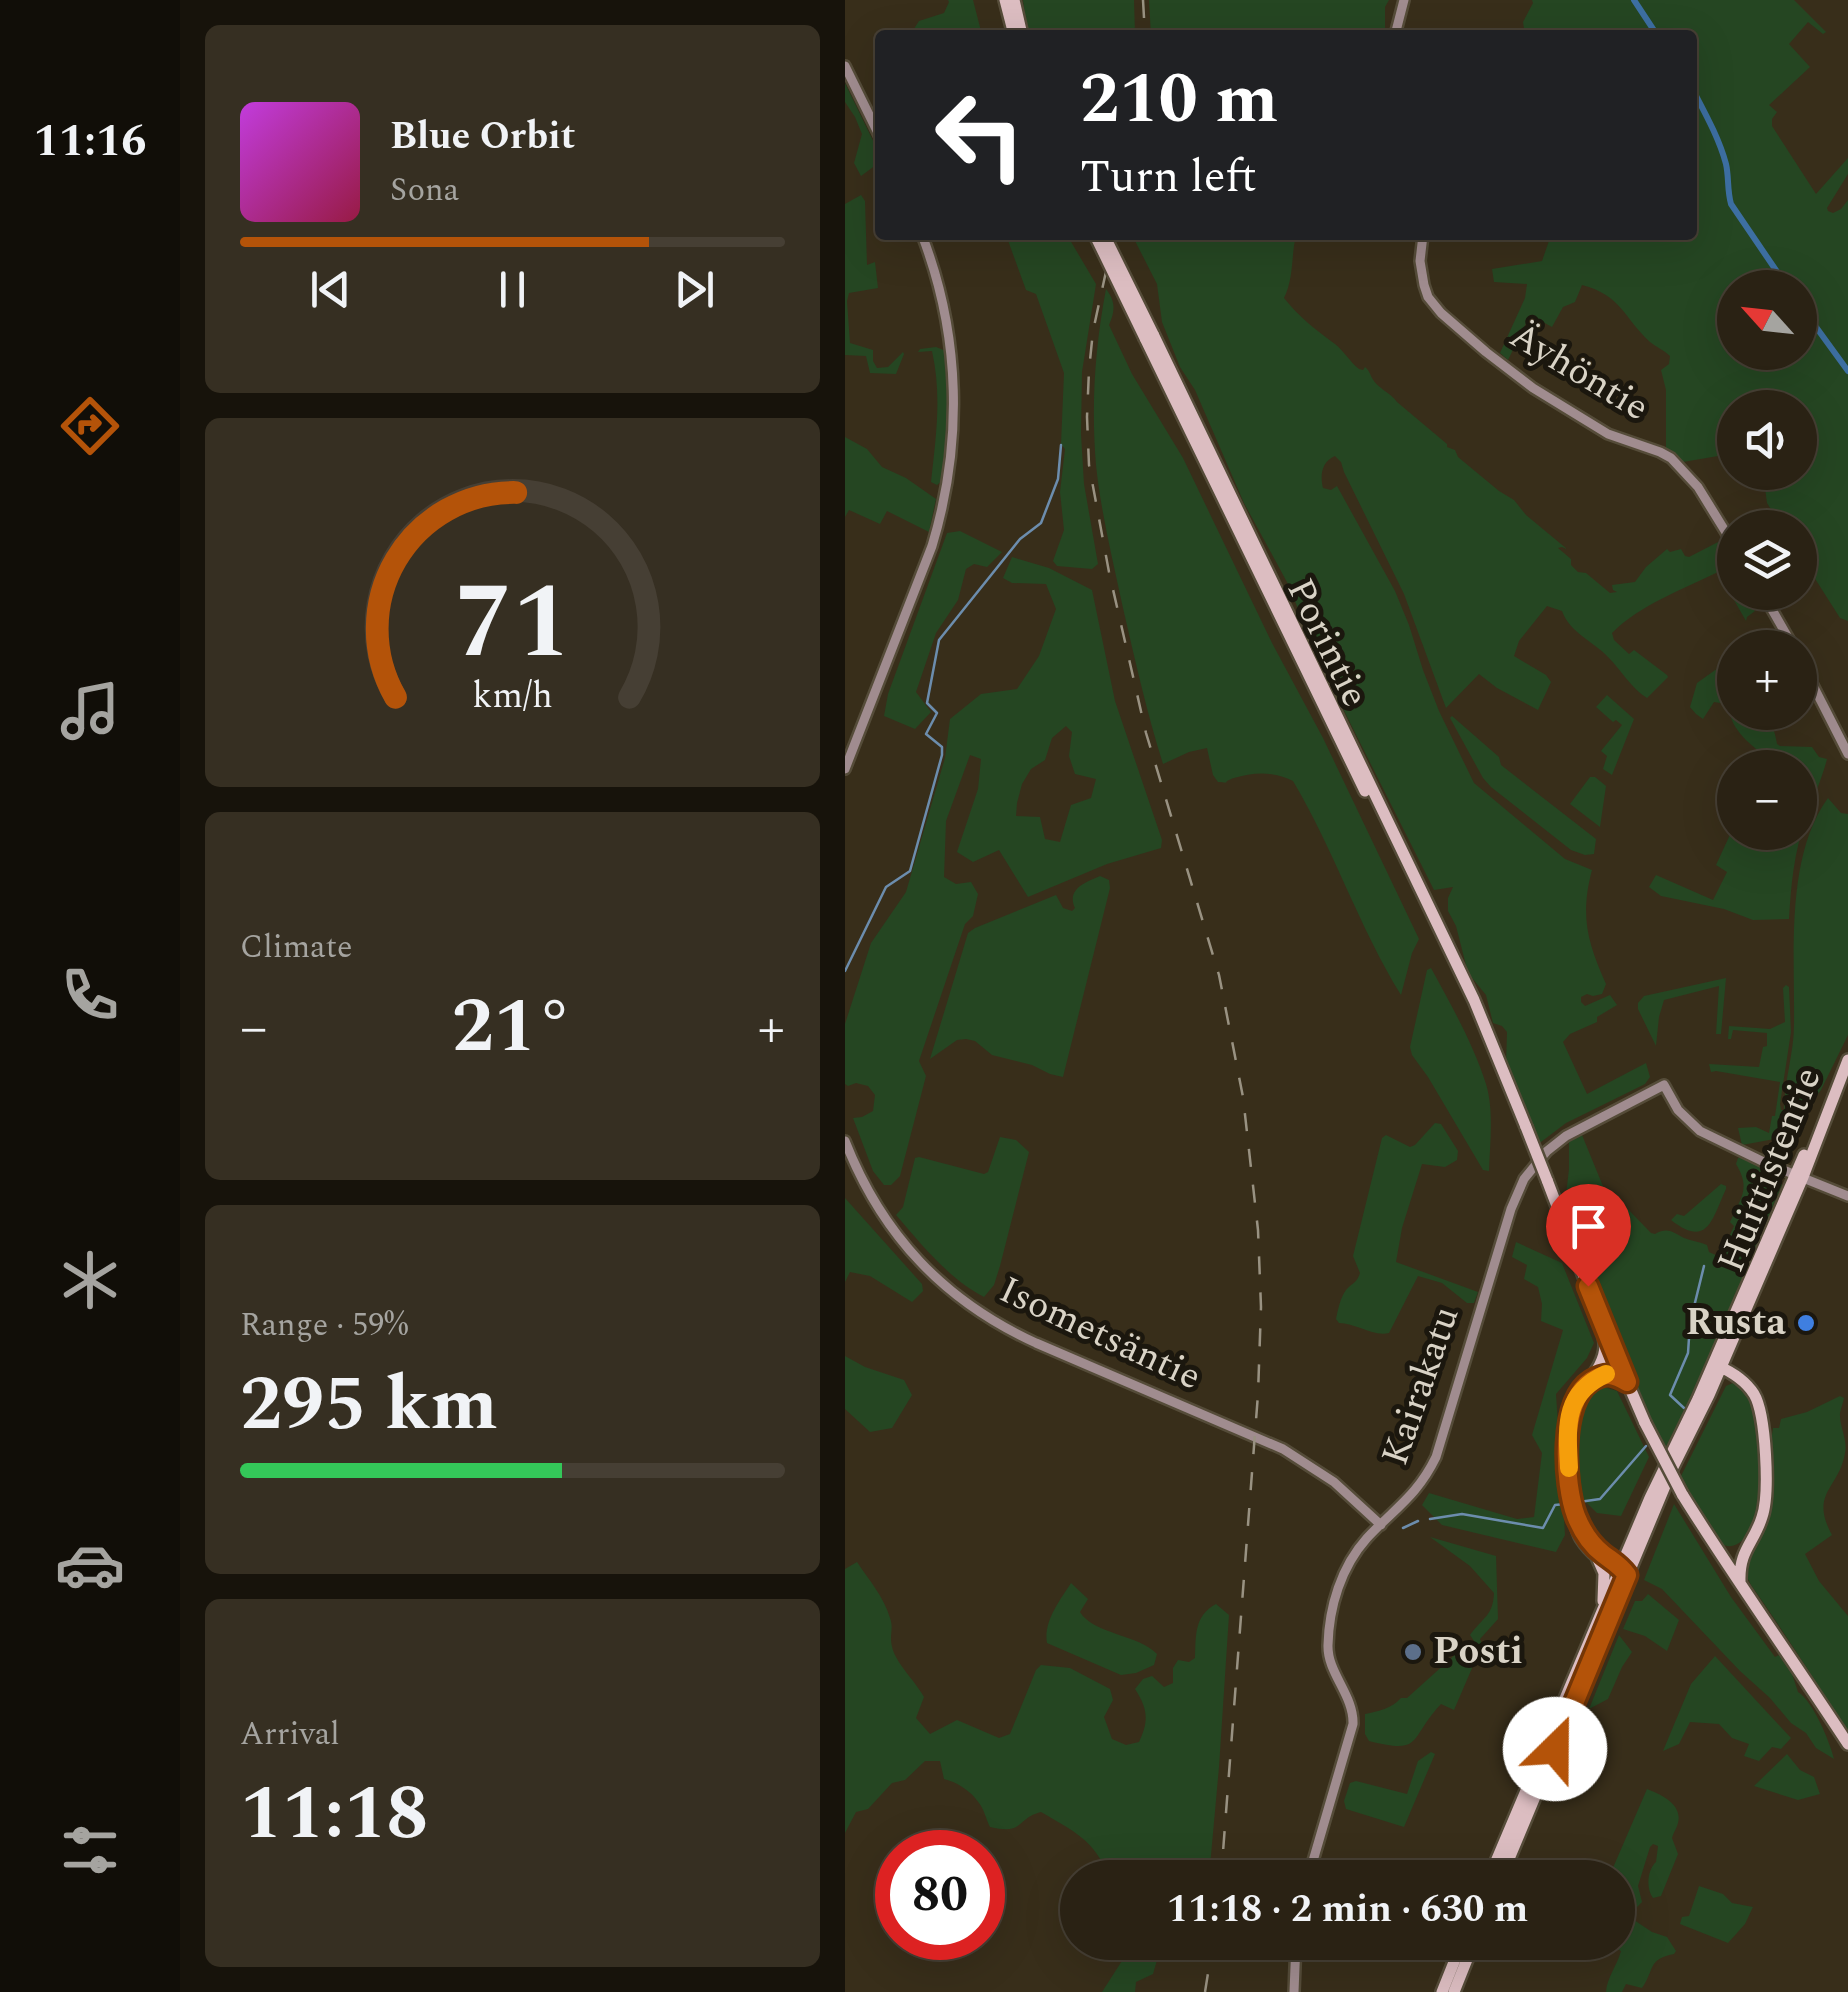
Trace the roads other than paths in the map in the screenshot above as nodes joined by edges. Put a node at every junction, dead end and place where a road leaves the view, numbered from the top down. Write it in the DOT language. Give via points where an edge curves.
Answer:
graph roads {
  1 [pos="1005,0"];
  2 [pos="1014,0"];
  3 [pos="1405,0"];
  4 [pos="1013,30"];
  5 [pos="1022,30"];
  6 [pos="1396,30"];
  7 [pos="845,66"];
  8 [pos="875,126"];
  9 [pos="925,240"];
  10 [pos="1098,240"];
  11 [pos="1107,240"];
  12 [pos="1422,240"];
  13 [pos="1149,336"];
  14 [pos="1717,518"];
  15 [pos="1817,693"];
  16 [pos="1848,754"];
  17 [pos="845,768"];
  18 [pos="1848,1060"];
  19 [pos="845,1141"];
  20 [pos="1799,1176"];
  21 [pos="1848,1196"];
  22 [pos="1601,1321"];
  23 [pos="1717,1365"];
  24 [pos="1627,1382"];
  25 [pos="1588,1383"];
  26 [pos="1671,1462"];
  27 [pos="1381,1525"];
  28 [pos="1633,1542"];
  29 [pos="1749,1543"];
  30 [pos="1715,1548"];
  31 [pos="1603,1558"];
  32 [pos="1622,1571"];
  33 [pos="1740,1585"];
  34 [pos="1596,1624"];
  35 [pos="1848,1744"];
  36 [pos="1313,1860"];
  37 [pos="1497,1860"];
  38 [pos="1508,1860"];
  39 [pos="1295,1960"];
  40 [pos="1455,1960"];
  41 [pos="1467,1960"];
  42 [pos="1294,1992"];
  43 [pos="1442,1992"];
  44 [pos="1454,1992"];
  1 -- 4 [label="highway"];
  2 -- 5 [label="highway"];
  3 -- 6 [label="main road"];
  7 -- 8 [label="main road"];
  9 -- 17 [label="main road" via="950,341 951,461 932,546"];
  10 -- 13 [label="highway, Porintie, bridge"];
  11 -- 13 [label="highway, Porintie, bridge"];
  12 -- 14 [label="main road, Äyhöntie" via="1427,297 1441,313 1533,388 1608,434 1671,458"];
  13 -- 22 [label="highway, Porintie, bridge" via="1465,982"];
  15 -- 16 [label="main road"];
  18 -- 20 [label="highway, Huittistentie"];
  19 -- 27 [label="main road, Isometsäntie" via="897,1236 974,1308 1036,1343 1283,1449 1334,1482"];
  20 -- 21 [label="main road"];
  20 -- 23 [label="highway, Huittistentie"];
  20 -- 27 [label="main road, Kairakatu" via="1697,1129 1664,1085 1547,1150 1511,1209 1436,1457 1418,1489"];
  22 -- 24 [label="highway, Porintie"];
  22 -- 25 [label="highway" via="1605,1348"];
  23 -- 26 [label="highway, Huittistentie"];
  23 -- 29 [label="highway" via="1747,1385 1761,1412 1765,1503"];
  24 -- 25 [label="highway" via="1605,1374"];
  24 -- 30 [label="highway, Porintie, bridge"];
  25 -- 31 [label="highway" via="1567,1424 1569,1478 1578,1534"];
  26 -- 28 [label="highway"];
  26 -- 32 [label="highway"];
  27 -- 36 [label="main road, Kairakatu" via="1347,1568 1330,1618 1328,1650 1353,1724"];
  28 -- 31 [label="highway"];
  28 -- 32 [label="highway"];
  29 -- 30 [label="highway"];
  29 -- 33 [label="highway"];
  30 -- 33 [label="highway, Porintie"];
  31 -- 32 [label="highway"];
  31 -- 34 [label="highway"];
  32 -- 34 [label="highway"];
  32 -- 38 [label="highway"];
  33 -- 35 [label="highway, Porintie"];
  34 -- 37 [label="highway"];
  39 -- 42 [label="main road"];
  40 -- 43 [label="highway"];
  41 -- 44 [label="highway"];
}
